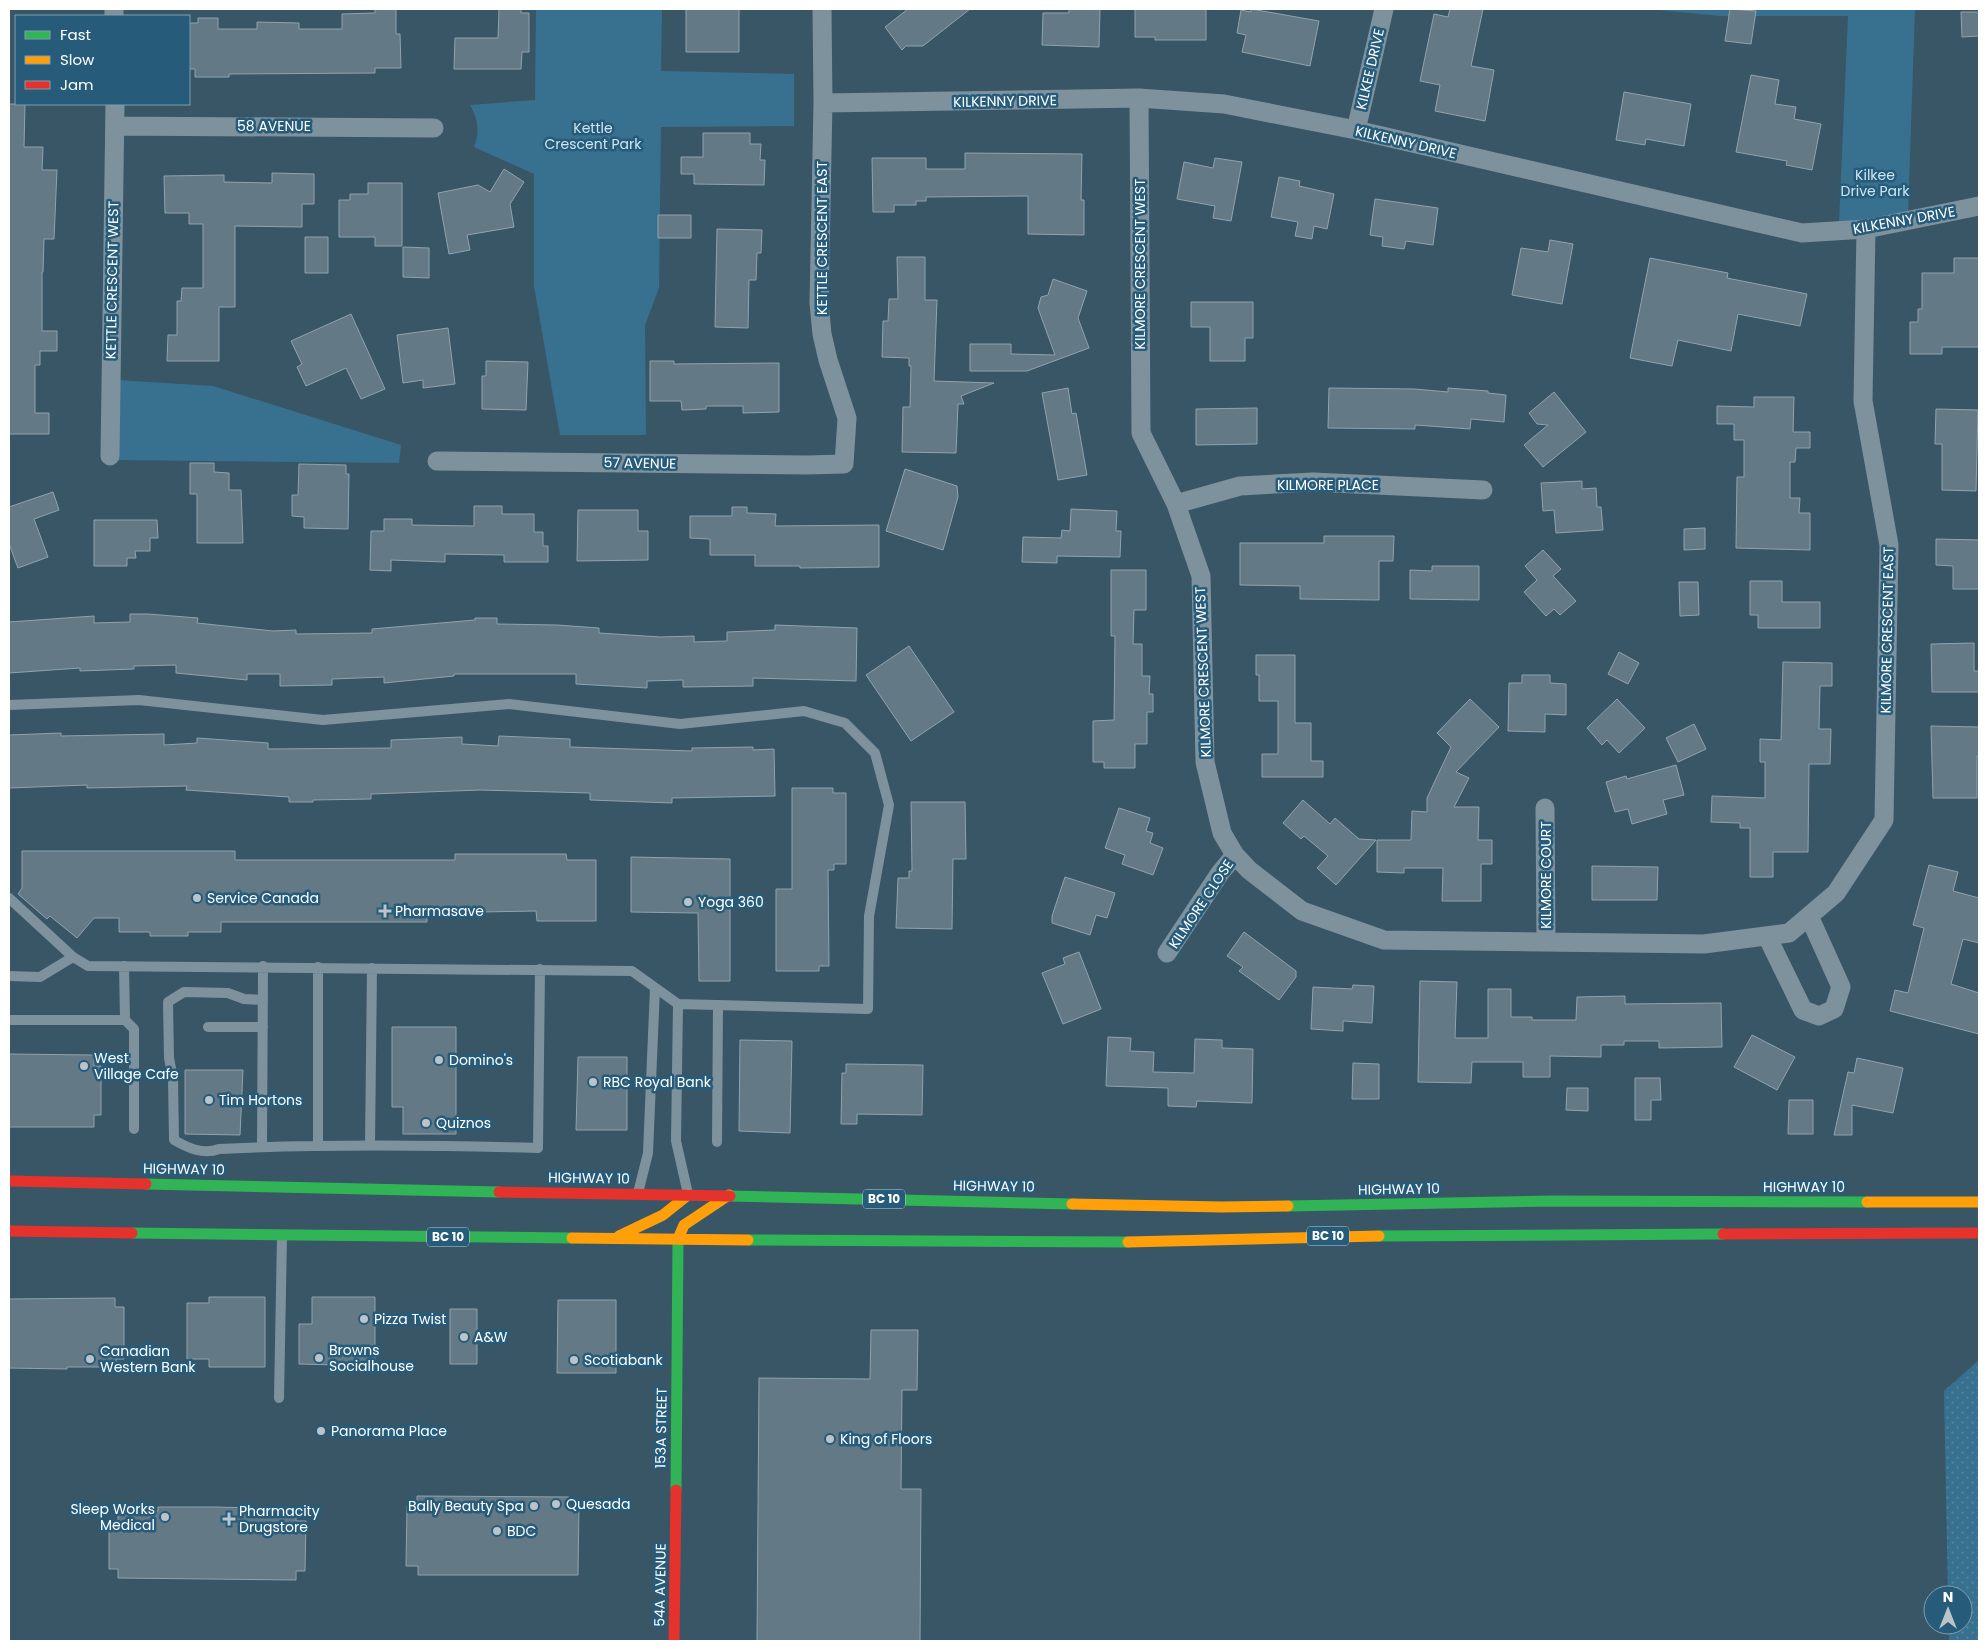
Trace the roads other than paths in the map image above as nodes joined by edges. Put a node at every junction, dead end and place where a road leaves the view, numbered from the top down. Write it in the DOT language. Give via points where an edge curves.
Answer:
graph roads {
  1 [pos="822,9"];
  2 [pos="1384,9"];
  3 [pos="1139,98"];
  4 [pos="823,103"];
  5 [pos="115,105"];
  6 [pos="115,126"];
  7 [pos="434,128"];
  8 [pos="1356,130"];
  9 [pos="1979,206"];
  10 [pos="1866,228"];
  11 [pos="110,456"];
  12 [pos="437,461"];
  13 [pos="844,464"];
  14 [pos="1483,490"];
  15 [pos="1176,504"];
  16 [pos="9,705"];
  17 [pos="1545,808"];
  18 [pos="1234,855"];
  19 [pos="9,898"];
  20 [pos="1809,916"];
  21 [pos="1767,936"];
  22 [pos="1546,941"];
  23 [pos="1167,953"];
  24 [pos="73,957"];
  25 [pos="124,966"];
  26 [pos="263,966"];
  27 [pos="318,967"];
  28 [pos="372,968"];
  29 [pos="540,969"];
  30 [pos="9,976"];
  31 [pos="655,988"];
  32 [pos="263,1000"];
  33 [pos="678,1004"];
  34 [pos="718,1005"];
  35 [pos="9,1020"];
  36 [pos="125,1020"];
  37 [pos="208,1026"];
  38 [pos="263,1026"];
  39 [pos="134,1129"];
  40 [pos="717,1142"];
  41 [pos="370,1145"];
  42 [pos="318,1146"];
  43 [pos="262,1147"];
  44 [pos="9,1181"];
  45 [pos="637,1194"];
  46 [pos="688,1194"];
  47 [pos="729,1195"];
  48 [pos="1979,1202"];
  49 [pos="9,1231"];
  50 [pos="1979,1232"];
  51 [pos="282,1235"];
  52 [pos="613,1238"];
  53 [pos="678,1239"];
  54 [pos="279,1398"];
  55 [pos="675,1528"];
  56 [pos="674,1641"];
  1 -- 4 [label="street, KETTLE CRESCENT EAST"];
  2 -- 8 [label="street, KILKEE DRIVE"];
  3 -- 4 [label="street, KILKENNY DRIVE"];
  3 -- 8 [label="street, KILKENNY DRIVE" via="1224,104"];
  3 -- 15 [label="street, KILMORE CRESCENT WEST" via="1141,433"];
  4 -- 13 [label="street, KETTLE CRESCENT EAST" via="819,303 828,360 847,418"];
  5 -- 6 [label="street, KETTLE CRESCENT WEST"];
  6 -- 7 [label="street, 58 AVENUE"];
  6 -- 11 [label="street, KETTLE CRESCENT WEST"];
  8 -- 10 [label="street, KILKENNY DRIVE" via="1802,233"];
  9 -- 10 [label="street, KILKENNY DRIVE"];
  10 -- 20 [label="street, KILMORE CRESCENT EAST" via="1863,401 1890,545 1884,820 1836,893"];
  12 -- 13 [label="street, 57 AVENUE"];
  14 -- 15 [label="street, KILMORE PLACE" via="1313,482 1240,486"];
  15 -- 18 [label="street, KILMORE CRESCENT WEST" via="1201,576 1205,762 1222,833"];
  16 -- 34 [label="lane" via="139,700 323,720 509,704 680,724 804,711 845,723 875,754 888,806 869,916 868,1009"];
  17 -- 22 [label="street, KILMORE COURT"];
  18 -- 22 [label="street, KILMORE CRESCENT WEST" via="1302,911 1384,940"];
  18 -- 23 [label="street, KILMORE CLOSE"];
  19 -- 24 [label="lane"];
  20 -- 21 [label="street, KILMORE CRESCENT EAST" via="1789,934"];
  20 -- 21 [label="street" via="1841,987 1834,1009 1819,1016 1803,1010"];
  21 -- 22 [label="street, KILMORE CRESCENT EAST" via="1704,944"];
  24 -- 25 [label="lane" via="88,966"];
  24 -- 30 [label="lane" via="40,977"];
  25 -- 26 [label="lane"];
  25 -- 36 [label="lane"];
  26 -- 27 [label="lane"];
  26 -- 32 [label="lane"];
  27 -- 28 [label="lane"];
  27 -- 42 [label="lane"];
  28 -- 29 [label="lane"];
  28 -- 41 [label="lane"];
  29 -- 31 [label="lane" via="632,971"];
  29 -- 41 [label="lane" via="538,1148"];
  31 -- 33 [label="lane"];
  31 -- 45 [label="lane" via="648,1154"];
  32 -- 38 [label="lane"];
  32 -- 43 [label="lane" via="244,999 228,993 184,992 168,1002 174,1140 192,1150"];
  33 -- 34 [label="lane"];
  33 -- 46 [label="lane" via="676,1141"];
  34 -- 40 [label="lane"];
  35 -- 36 [label="lane"];
  36 -- 39 [label="lane" via="134,1029"];
  37 -- 38 [label="lane"];
  38 -- 43 [label="lane"];
  41 -- 42 [label="lane"];
  42 -- 43 [label="lane"];
  44 -- 45 [label="main road, HIGHWAY 10 / BC 10"];
  45 -- 46 [label="main road, HIGHWAY 10 / BC 10"];
  46 -- 47 [label="main road, HIGHWAY 10 / BC 10"];
  46 -- 52 [label="main road" via="662,1215"];
  47 -- 48 [label="main road, HIGHWAY 10 / BC 10" via="1222,1206 1552,1201"];
  47 -- 53 [label="main road" via="684,1225"];
  49 -- 51 [label="main road, BC 10"];
  50 -- 53 [label="main road, BC 10" via="1333,1236 1099,1244"];
  51 -- 52 [label="main road, BC 10"];
  51 -- 54 [label="lane"];
  52 -- 53 [label="main road, BC 10"];
  53 -- 55 [label="main road, 153A STREET"];
  55 -- 56 [label="main road, 54A AVENUE"];
}
